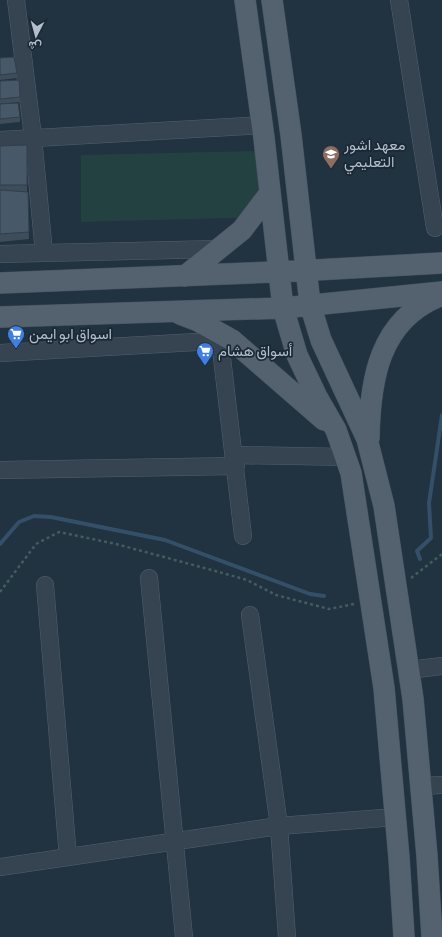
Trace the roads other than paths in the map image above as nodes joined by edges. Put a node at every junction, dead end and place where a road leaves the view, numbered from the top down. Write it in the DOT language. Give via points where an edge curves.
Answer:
graph roads {
  1 [pos="16,0"];
  2 [pos="245,0"];
  3 [pos="272,0"];
  4 [pos="399,0"];
  5 [pos="263,125"];
  6 [pos="33,137"];
  7 [pos="0,140"];
  8 [pos="270,193"];
  9 [pos="435,228"];
  10 [pos="218,249"];
  11 [pos="44,253"];
  12 [pos="0,254"];
  13 [pos="442,263"];
  14 [pos="306,271"];
  15 [pos="278,272"];
  16 [pos="185,276"];
  17 [pos="0,283"];
  18 [pos="442,292"];
  19 [pos="442,296"];
  20 [pos="310,304"];
  21 [pos="283,308"];
  22 [pos="170,311"];
  23 [pos="0,317"];
  24 [pos="226,340"];
  25 [pos="0,353"];
  26 [pos="336,430"];
  27 [pos="368,445"];
  28 [pos="346,457"];
  29 [pos="235,461"];
  30 [pos="0,470"];
  31 [pos="243,536"];
  32 [pos="149,578"];
  33 [pos="45,585"];
  34 [pos="250,615"];
  35 [pos="442,666"];
  36 [pos="409,670"];
  37 [pos="442,785"];
  38 [pos="420,786"];
  39 [pos="396,817"];
  40 [pos="279,826"];
  41 [pos="176,840"];
  42 [pos="68,857"];
  43 [pos="0,868"];
  44 [pos="435,882"];
  45 [pos="184,937"];
  46 [pos="287,937"];
  47 [pos="404,937"];
  48 [pos="432,937"];
  1 -- 6 [label="street"];
  2 -- 5 [label="main road"];
  3 -- 14 [label="main road" via="291,135"];
  4 -- 9 [label="street"];
  5 -- 6 [label="street"];
  5 -- 8 [label="main road"];
  6 -- 7 [label="street"];
  6 -- 11 [label="street"];
  8 -- 10 [label="main road" via="242,230"];
  8 -- 15 [label="main road"];
  10 -- 11 [label="street"];
  10 -- 16 [label="main road"];
  11 -- 12 [label="street"];
  13 -- 14 [label="main road"];
  14 -- 15 [label="main road"];
  14 -- 20 [label="main road"];
  15 -- 16 [label="main road"];
  15 -- 21 [label="main road"];
  16 -- 17 [label="main road"];
  18 -- 20 [label="main road"];
  19 -- 27 [label="main road" via="410,314 387,342 375,375"];
  20 -- 21 [label="main road"];
  20 -- 27 [label="main road" via="320,340"];
  21 -- 22 [label="main road"];
  21 -- 26 [label="main road" via="306,377"];
  22 -- 23 [label="main road"];
  22 -- 24 [label="main road" via="198,321"];
  24 -- 25 [label="street"];
  24 -- 26 [label="main road"];
  24 -- 29 [label="street"];
  26 -- 28 [label="main road"];
  27 -- 36 [label="main road" via="384,506"];
  28 -- 29 [label="street"];
  28 -- 39 [label="main road" via="351,473 384,688"];
  29 -- 30 [label="street"];
  29 -- 31 [label="street"];
  32 -- 41 [label="street"];
  33 -- 42 [label="street"];
  34 -- 40 [label="street"];
  35 -- 36 [label="street"];
  36 -- 38 [label="main road"];
  37 -- 38 [label="street"];
  38 -- 44 [label="main road"];
  39 -- 40 [label="street"];
  39 -- 47 [label="main road"];
  40 -- 41 [label="street"];
  40 -- 46 [label="street"];
  41 -- 42 [label="street"];
  41 -- 45 [label="street"];
  42 -- 43 [label="street"];
  44 -- 48 [label="main road"];
}
